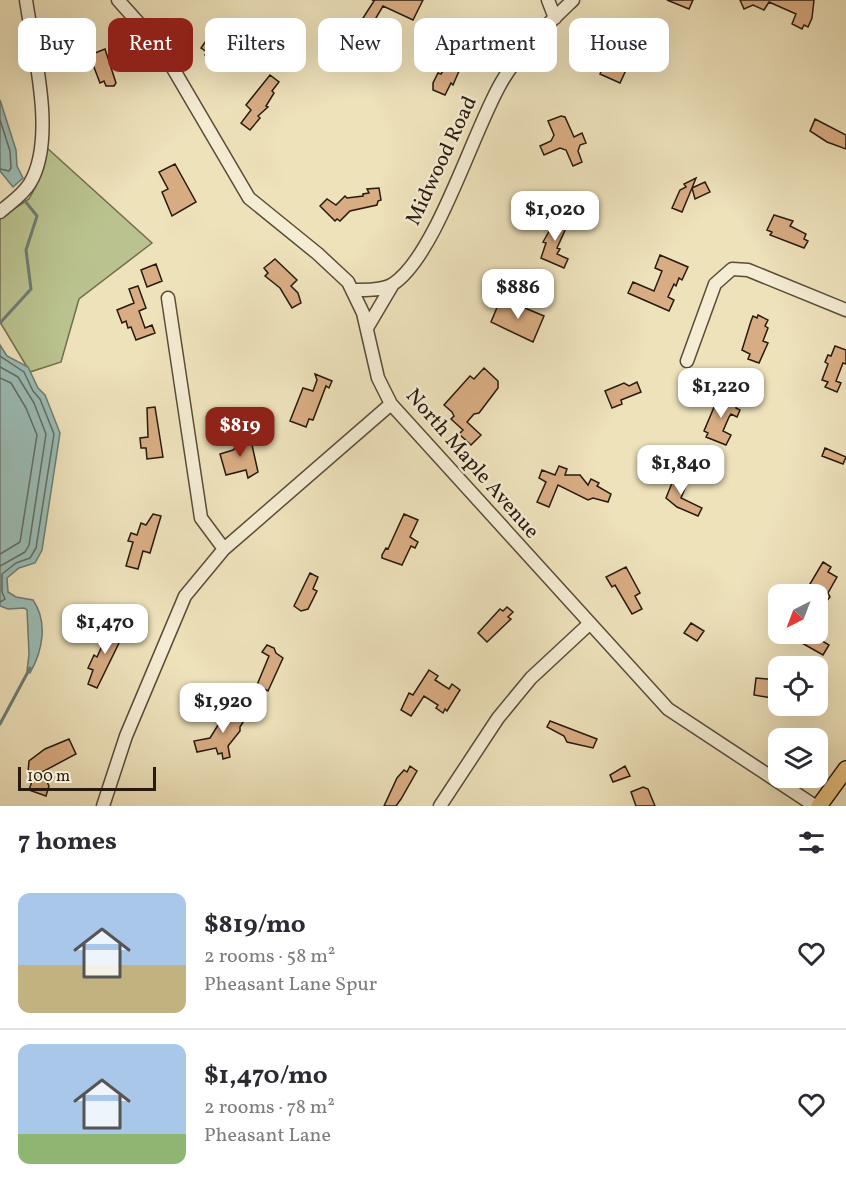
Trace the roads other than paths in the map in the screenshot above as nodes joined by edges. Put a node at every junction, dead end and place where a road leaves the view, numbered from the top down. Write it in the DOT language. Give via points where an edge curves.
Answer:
graph roads {
  1 [pos="26,0"];
  2 [pos="118,0"];
  3 [pos="548,0"];
  4 [pos="573,0"];
  5 [pos="555,18"];
  6 [pos="509,72"];
  7 [pos="0,212"];
  8 [pos="393,284"];
  9 [pos="353,290"];
  10 [pos="168,298"];
  11 [pos="846,310"];
  12 [pos="367,328"];
  13 [pos="687,361"];
  14 [pos="391,404"];
  15 [pos="224,549"];
  16 [pos="588,625"];
  17 [pos="846,769"];
  18 [pos="103,806"];
  19 [pos="440,806"];
  20 [pos="817,806"];
  1 -- 7 [label="street" via="40,102 41,144 30,183"];
  2 -- 9 [label="street, North Maple Avenue" via="161,48 249,198 318,254"];
  3 -- 5 [label="street"];
  4 -- 5 [label="street, Midwood Road"];
  6 -- 8 [label="street, Midwood Road" via="428,239"];
  8 -- 9 [label="street"];
  8 -- 12 [label="street, Midwood Road"];
  9 -- 12 [label="street, North Maple Avenue"];
  10 -- 15 [label="street" via="201,518"];
  11 -- 13 [label="street" via="748,270 732,269 715,284"];
  12 -- 14 [label="street, North Maple Avenue" via="378,378"];
  14 -- 15 [label="street"];
  14 -- 16 [label="street, North Maple Avenue"];
  15 -- 18 [label="street" via="185,596 126,736"];
  16 -- 19 [label="street" via="531,678 498,718"];
  16 -- 20 [label="street, North Maple Avenue" via="674,714"];
  17 -- 20 [label="main road"];
}
